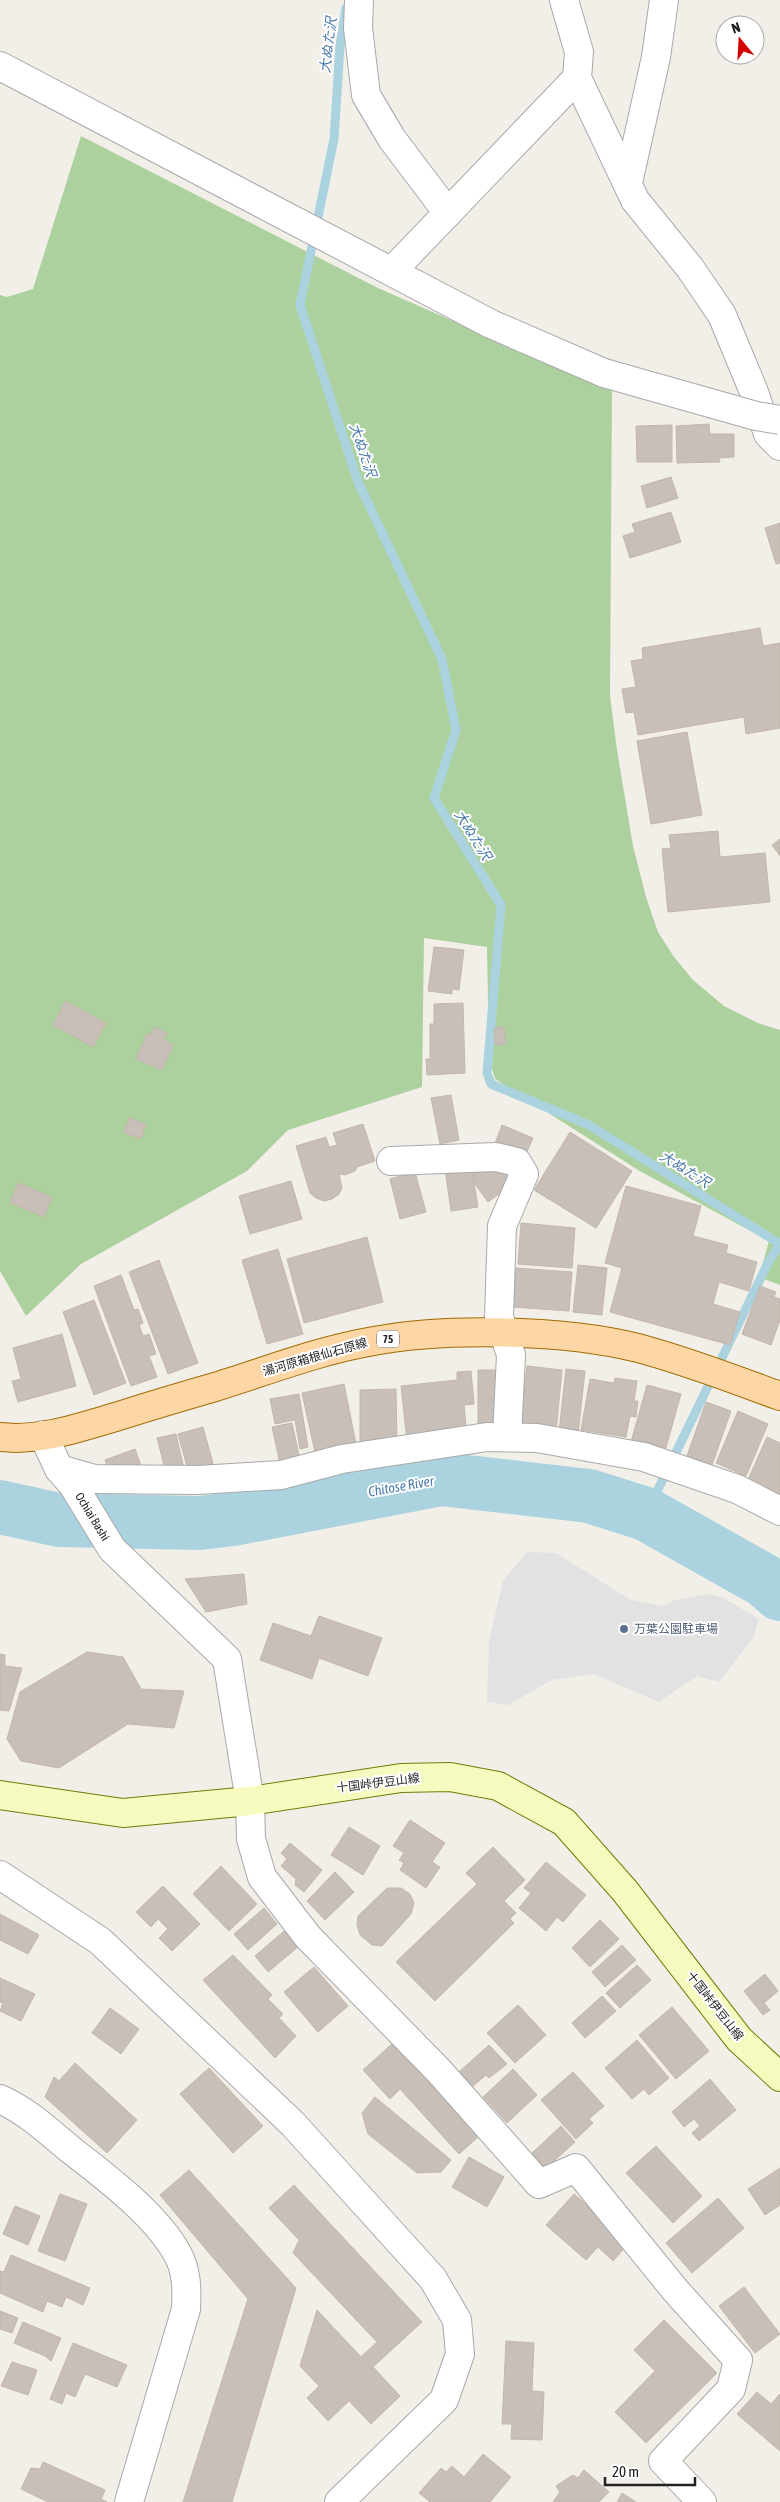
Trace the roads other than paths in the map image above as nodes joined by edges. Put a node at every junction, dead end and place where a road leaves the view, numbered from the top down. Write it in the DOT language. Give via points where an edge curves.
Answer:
graph roads {
  1 [pos="359,0"];
  2 [pos="564,0"];
  3 [pos="664,0"];
  4 [pos="0,66"];
  5 [pos="577,78"];
  6 [pos="628,183"];
  7 [pos="448,213"];
  8 [pos="392,271"];
  9 [pos="780,420"];
  10 [pos="780,446"];
  11 [pos="391,1161"];
  12 [pos="505,1333"];
  13 [pos="780,1396"];
  14 [pos="42,1435"];
  15 [pos="0,1437"];
  16 [pos="506,1438"];
  17 [pos="66,1477"];
  18 [pos="780,1511"];
  19 [pos="0,1794"];
  20 [pos="250,1801"];
  21 [pos="0,1875"];
  22 [pos="780,2077"];
  23 [pos="0,2099"];
  24 [pos="129,2502"];
  25 [pos="339,2502"];
  26 [pos="702,2502"];
  1 -- 7 [label="street" via="358,28 366,95 392,140"];
  2 -- 5 [label="street" via="580,52"];
  3 -- 6 [label="street" via="656,57"];
  4 -- 8 [label="street"];
  5 -- 6 [label="street"];
  5 -- 7 [label="street"];
  6 -- 10 [label="street" via="635,200 690,268 722,315 768,434"];
  7 -- 8 [label="street"];
  8 -- 9 [label="street, bridge" via="491,324 604,373"];
  11 -- 12 [label="street" via="496,1157 517,1162 524,1174 502,1226 499,1317"];
  12 -- 13 [label="main road, 湯河原箱根仙石原線 / 75" via="572,1338 636,1348 687,1362"];
  12 -- 14 [label="main road, 湯河原箱根仙石原線 / 75" via="425,1335 373,1341 81,1427"];
  12 -- 16 [label="street" via="511,1355"];
  14 -- 15 [label="main road, 湯河原箱根仙石原線 / 75" via="16,1439"];
  14 -- 17 [label="street, Ochiai Bashi"];
  16 -- 17 [label="street" via="342,1459 281,1475 198,1480"];
  16 -- 18 [label="street" via="537,1438 644,1457 737,1489"];
  17 -- 20 [label="street, Ochiai Bashi" via="112,1549 227,1659"];
  19 -- 20 [label="main road, 十国峠伊豆山線" via="123,1813"];
  20 -- 22 [label="main road, 十国峠伊豆山線" via="401,1778 450,1777 498,1786 564,1822 626,1891 739,2039"];
  20 -- 26 [label="street, Ochiai Bashi" via="250,1839 262,1877 308,1937 439,2071 539,2184 576,2168 676,2291 738,2360 731,2389 662,2461"];
  21 -- 25 [label="street" via="100,1941 293,2124 433,2279 457,2320 460,2354 444,2400"];
  23 -- 24 [label="street" via="19,2108 103,2176 162,2230 178,2255 187,2285 186,2309"];
}
